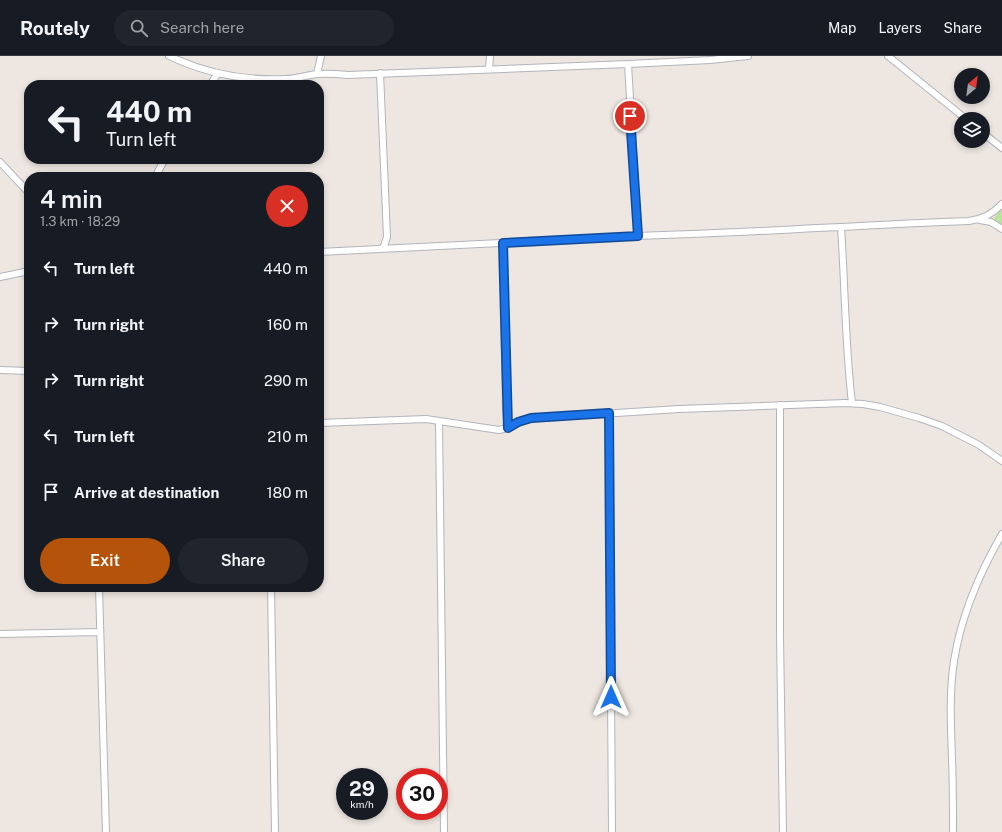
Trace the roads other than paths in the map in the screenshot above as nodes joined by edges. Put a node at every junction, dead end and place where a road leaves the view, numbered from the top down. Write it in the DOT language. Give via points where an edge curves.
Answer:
graph roads {
  1 [pos="169,56"];
  2 [pos="321,56"];
  3 [pos="490,56"];
  4 [pos="748,56"];
  5 [pos="888,56"];
  6 [pos="628,64"];
  7 [pos="489,70"];
  8 [pos="218,73"];
  9 [pos="380,73"];
  10 [pos="317,74"];
  11 [pos="213,80"];
  12 [pos="957,112"];
  13 [pos="990,139"];
  14 [pos="1002,148"];
  15 [pos="0,162"];
  16 [pos="24,188"];
  17 [pos="1002,204"];
  18 [pos="977,220"];
  19 [pos="841,227"];
  20 [pos="1002,229"];
  21 [pos="638,236"];
  22 [pos="503,243"];
  23 [pos="381,249"];
  24 [pos="324,252"];
  25 [pos="24,271"];
  26 [pos="0,277"];
  27 [pos="0,370"];
  28 [pos="24,371"];
  29 [pos="852,403"];
  30 [pos="780,405"];
  31 [pos="609,413"];
  32 [pos="439,421"];
  33 [pos="324,424"];
  34 [pos="508,428"];
  35 [pos="1002,461"];
  36 [pos="1002,534"];
  37 [pos="99,592"];
  38 [pos="271,592"];
  39 [pos="100,632"];
  40 [pos="0,634"];
  41 [pos="106,832"];
  42 [pos="275,832"];
  43 [pos="444,832"];
  44 [pos="612,832"];
  45 [pos="783,832"];
  46 [pos="954,832"];
  1 -- 8 [label="street"];
  2 -- 10 [label="street"];
  3 -- 7 [label="street"];
  4 -- 6 [label="street"];
  5 -- 12 [label="street"];
  6 -- 7 [label="street"];
  6 -- 21 [label="street"];
  7 -- 9 [label="street"];
  8 -- 10 [label="street" via="273,79"];
  8 -- 11 [label="street"];
  9 -- 10 [label="street"];
  9 -- 23 [label="street" via="387,236"];
  13 -- 14 [label="street"];
  15 -- 16 [label="street"];
  17 -- 18 [label="street" via="991,214"];
  18 -- 19 [label="street"];
  18 -- 20 [label="street" via="991,222"];
  19 -- 21 [label="street"];
  19 -- 29 [label="street" via="846,344"];
  21 -- 22 [label="street"];
  22 -- 23 [label="street"];
  22 -- 34 [label="street"];
  23 -- 24 [label="street"];
  25 -- 26 [label="street"];
  27 -- 28 [label="street"];
  29 -- 30 [label="street"];
  29 -- 35 [label="street" via="880,407 942,426 979,445"];
  30 -- 31 [label="street"];
  30 -- 45 [label="street"];
  31 -- 34 [label="street" via="531,418"];
  31 -- 44 [label="street"];
  32 -- 33 [label="street" via="420,419"];
  32 -- 34 [label="street" via="494,430"];
  32 -- 43 [label="street"];
  36 -- 46 [label="street" via="972,594 955,657 951,697"];
  37 -- 39 [label="street"];
  38 -- 42 [label="street"];
  39 -- 40 [label="street"];
  39 -- 41 [label="street"];
}
